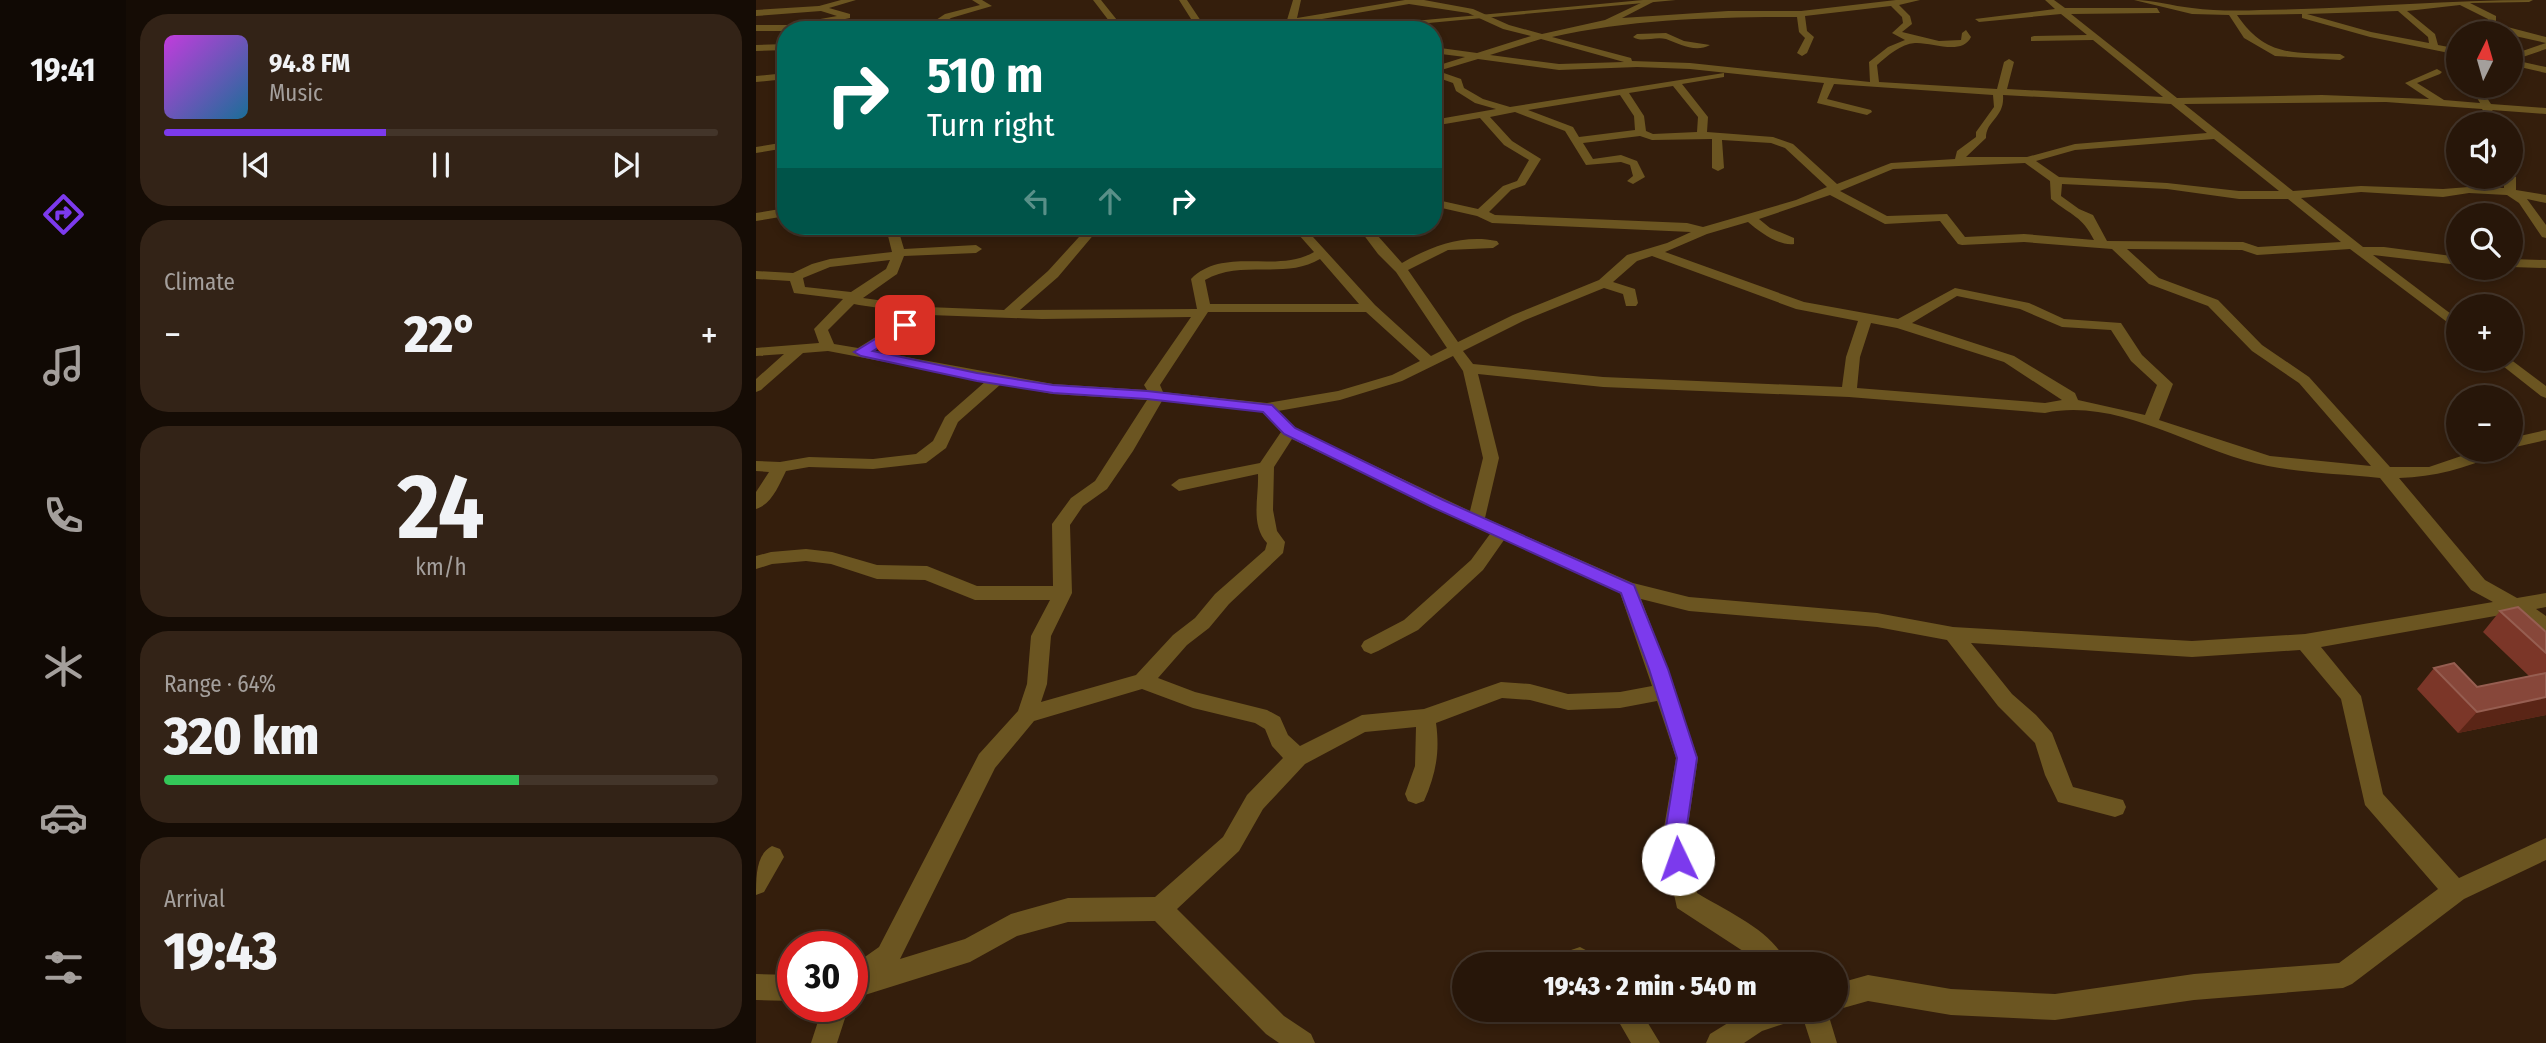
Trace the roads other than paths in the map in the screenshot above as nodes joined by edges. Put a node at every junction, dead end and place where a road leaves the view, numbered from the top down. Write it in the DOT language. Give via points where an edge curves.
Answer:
graph roads {
  1 [pos="852,0"];
  2 [pos="976,0"];
  3 [pos="1097,0"];
  4 [pos="1183,0"];
  5 [pos="1297,0"];
  6 [pos="1420,0"];
  7 [pos="1672,0"];
  8 [pos="1916,0"];
  9 [pos="2049,0"];
  10 [pos="2138,0"];
  11 [pos="2196,0"];
  12 [pos="2422,0"];
  13 [pos="2529,0"];
  14 [pos="1409,2"];
  15 [pos="1649,2"];
  16 [pos="2299,2"];
  17 [pos="2462,2"];
  18 [pos="1853,3"];
  19 [pos="1894,4"];
  20 [pos="822,5"];
  21 [pos="2444,5"];
  22 [pos="2400,9"];
  23 [pos="2063,11"];
  24 [pos="2194,11"];
  25 [pos="2292,12"];
  26 [pos="756,13"];
  27 [pos="2232,13"];
  28 [pos="1801,14"];
  29 [pos="1485,16"];
  30 [pos="1979,19"];
  31 [pos="822,21"];
  32 [pos="940,21"];
  33 [pos="1114,21"];
  34 [pos="1197,21"];
  35 [pos="1290,21"];
  36 [pos="1296,21"];
  37 [pos="1435,21"];
  38 [pos="1608,22"];
  39 [pos="1633,22"];
  40 [pos="777,28"];
  41 [pos="758,29"];
  42 [pos="1966,33"];
  43 [pos="2097,37"];
  44 [pos="1543,38"];
  45 [pos="2034,39"];
  46 [pos="1913,40"];
  47 [pos="2546,43"];
  48 [pos="1705,45"];
  49 [pos="777,47"];
  50 [pos="756,48"];
  51 [pos="1632,48"];
  52 [pos="2434,48"];
  53 [pos="2446,50"];
  54 [pos="1442,51"];
  55 [pos="1802,53"];
  56 [pos="2524,56"];
  57 [pos="1481,57"];
  58 [pos="2340,57"];
  59 [pos="2009,62"];
  60 [pos="1637,64"];
  61 [pos="2524,64"];
  62 [pos="1442,68"];
  63 [pos="2546,70"];
  64 [pos="1741,71"];
  65 [pos="2437,72"];
  66 [pos="1442,75"];
  67 [pos="777,77"];
  68 [pos="756,79"];
  69 [pos="1831,79"];
  70 [pos="1677,84"];
  71 [pos="1875,85"];
  72 [pos="2000,92"];
  73 [pos="1624,93"];
  74 [pos="2482,98"];
  75 [pos="2177,101"];
  76 [pos="2443,104"];
  77 [pos="2488,108"];
  78 [pos="1513,110"];
  79 [pos="2546,111"];
  80 [pos="1867,112"];
  81 [pos="2487,112"];
  82 [pos="1483,115"];
  83 [pos="1442,122"];
  84 [pos="1641,133"];
  85 [pos="1702,135"];
  86 [pos="2218,135"];
  87 [pos="1717,138"];
  88 [pos="1578,140"];
  89 [pos="777,146"];
  90 [pos="756,150"];
  91 [pos="1959,159"];
  92 [pos="2027,160"];
  93 [pos="1718,168"];
  94 [pos="2056,180"];
  95 [pos="1633,181"];
  96 [pos="1833,189"];
  97 [pos="2510,192"];
  98 [pos="2293,195"];
  99 [pos="2546,200"];
  100 [pos="1442,204"];
  101 [pos="1481,213"];
  102 [pos="777,214"];
  103 [pos="756,217"];
  104 [pos="1750,217"];
  105 [pos="1703,230"];
  106 [pos="2546,234"];
  107 [pos="894,235"];
  108 [pos="1087,235"];
  109 [pos="1305,235"];
  110 [pos="1370,235"];
  111 [pos="1790,241"];
  112 [pos="1493,244"];
  113 [pos="2109,244"];
  114 [pos="2357,248"];
  115 [pos="976,249"];
  116 [pos="1654,252"];
  117 [pos="1322,253"];
  118 [pos="898,254"];
  119 [pos="2446,259"];
  120 [pos="2523,263"];
  121 [pos="2546,264"];
  122 [pos="1401,269"];
  123 [pos="756,275"];
  124 [pos="796,276"];
  125 [pos="1604,283"];
  126 [pos="854,296"];
  127 [pos="1631,303"];
  128 [pos="1370,308"];
  129 [pos="1202,310"];
  130 [pos="927,312"];
  131 [pos="1007,314"];
  132 [pos="2446,317"];
  133 [pos="1866,318"];
  134 [pos="1900,324"];
  135 [pos="828,347"];
  136 [pos="799,349"];
  137 [pos="1455,349"];
  138 [pos="756,352"];
  139 [pos="861,352"];
  140 [pos="1429,362"];
  141 [pos="1467,368"];
  142 [pos="2517,371"];
  143 [pos="997,379"];
  144 [pos="756,387"];
  145 [pos="1849,392"];
  146 [pos="2546,393"];
  147 [pos="1157,396"];
  148 [pos="2070,403"];
  149 [pos="1267,408"];
  150 [pos="2150,422"];
  151 [pos="1289,431"];
  152 [pos="2546,435"];
  153 [pos="2523,440"];
  154 [pos="2463,462"];
  155 [pos="756,466"];
  156 [pos="780,467"];
  157 [pos="1266,467"];
  158 [pos="2384,473"];
  159 [pos="1180,485"];
  160 [pos="756,503"];
  161 [pos="1476,521"];
  162 [pos="1501,532"];
  163 [pos="756,563"];
  164 [pos="1628,589"];
  165 [pos="1063,593"];
  166 [pos="2546,600"];
  167 [pos="2512,606"];
  168 [pos="2546,627"];
  169 [pos="1953,634"];
  170 [pos="2305,642"];
  171 [pos="1371,646"];
  172 [pos="1143,681"];
  173 [pos="1665,691"];
  174 [pos="1027,715"];
  175 [pos="1425,718"];
  176 [pos="1297,758"];
  177 [pos="1416,794"];
  178 [pos="2115,807"];
  179 [pos="2546,849"];
  180 [pos="772,857"];
  181 [pos="756,884"];
  182 [pos="2455,891"];
  183 [pos="1160,909"];
  184 [pos="1763,952"];
  185 [pos="868,972"];
  186 [pos="868,979"];
  187 [pos="756,987"];
  188 [pos="777,988"];
  189 [pos="1848,994"];
  190 [pos="831,1022"];
  191 [pos="1633,1022"];
  192 [pos="1753,1022"];
  193 [pos="1818,1022"];
  194 [pos="824,1043"];
  195 [pos="1302,1043"];
  196 [pos="1647,1043"];
  197 [pos="1719,1043"];
  198 [pos="1824,1043"];
  1 -- 20 [label="street"];
  2 -- 32 [label="street" via="988,6"];
  3 -- 33 [label="street"];
  4 -- 34 [label="street"];
  5 -- 35 [label="street"];
  6 -- 14 [label="street"];
  7 -- 15 [label="street"];
  8 -- 19 [label="street"];
  9 -- 23 [label="street"];
  10 -- 24 [label="street"];
  11 -- 24 [label="street"];
  12 -- 21 [label="street"];
  13 -- 17 [label="street"];
  14 -- 29 [label="street"];
  14 -- 36 [label="street"];
  15 -- 29 [label="street"];
  15 -- 38 [label="street"];
  16 -- 25 [label="street"];
  17 -- 21 [label="street"];
  17 -- 47 [label="street" via="2493,18 2491,24 2500,30"];
  18 -- 19 [label="street"];
  18 -- 28 [label="street"];
  19 -- 46 [label="street" via="1908,24 1896,33"];
  20 -- 26 [label="street"];
  20 -- 31 [label="street" via="847,16"];
  21 -- 22 [label="street"];
  22 -- 25 [label="street"];
  22 -- 52 [label="street" via="2432,36"];
  23 -- 24 [label="street"];
  23 -- 30 [label="street"];
  23 -- 43 [label="street"];
  24 -- 27 [label="street"];
  25 -- 27 [label="street"];
  25 -- 52 [label="street"];
  27 -- 58 [label="street" via="2247,36 2278,54"];
  28 -- 39 [label="street"];
  28 -- 55 [label="street" via="1803,33 1810,37"];
  29 -- 37 [label="street"];
  29 -- 44 [label="street"];
  38 -- 39 [label="street"];
  38 -- 44 [label="street"];
  39 -- 51 [label="street"];
  40 -- 41 [label="street"];
  42 -- 46 [label="street" via="1964,43 1955,45"];
  43 -- 45 [label="street"];
  43 -- 75 [label="street"];
  44 -- 51 [label="street"];
  44 -- 57 [label="street"];
  46 -- 71 [label="street" via="1872,64"];
  47 -- 56 [label="street"];
  48 -- 51 [label="street" via="1682,44 1665,36"];
  49 -- 50 [label="street"];
  51 -- 60 [label="street"];
  52 -- 53 [label="street"];
  54 -- 57 [label="street"];
  57 -- 60 [label="street" via="1559,67"];
  57 -- 62 [label="street"];
  59 -- 72 [label="street"];
  60 -- 64 [label="street"];
  61 -- 63 [label="street"];
  64 -- 69 [label="street"];
  64 -- 70 [label="street"];
  65 -- 76 [label="street" via="2410,83"];
  66 -- 78 [label="street" via="1458,81 1459,89 1469,95"];
  67 -- 68 [label="street"];
  69 -- 71 [label="street"];
  69 -- 80 [label="street" via="1821,101"];
  70 -- 73 [label="street"];
  70 -- 85 [label="street" via="1703,117"];
  71 -- 72 [label="street"];
  72 -- 75 [label="street"];
  72 -- 91 [label="street" via="1996,115"];
  73 -- 78 [label="street"];
  73 -- 84 [label="street" via="1639,116"];
  74 -- 77 [label="street"];
  75 -- 76 [label="street" via="2322,98"];
  75 -- 86 [label="street"];
  76 -- 77 [label="street"];
  77 -- 79 [label="street"];
  77 -- 81 [label="street"];
  78 -- 82 [label="street"];
  78 -- 88 [label="street" via="1569,129"];
  82 -- 83 [label="street"];
  82 -- 101 [label="street" via="1507,143 1535,159 1521,183 1507,188"];
  84 -- 85 [label="street" via="1652,137"];
  84 -- 88 [label="street"];
  85 -- 87 [label="street"];
  86 -- 92 [label="street" via="2075,147"];
  86 -- 98 [label="street"];
  87 -- 93 [label="street"];
  87 -- 96 [label="street" via="1773,140 1789,146"];
  88 -- 95 [label="street" via="1590,163 1633,161 1639,169 1639,177"];
  89 -- 90 [label="street"];
  91 -- 92 [label="street"];
  91 -- 96 [label="street" via="1963,162 1891,166"];
  92 -- 94 [label="street"];
  94 -- 98 [label="street"];
  94 -- 113 [label="street" via="2055,197 2089,218"];
  96 -- 104 [label="street"];
  96 -- 113 [label="street" via="1885,220 1943,217 1962,241 2024,238"];
  97 -- 98 [label="street" via="2361,189"];
  97 -- 99 [label="street"];
  97 -- 106 [label="street" via="2523,201"];
  98 -- 114 [label="street"];
  100 -- 101 [label="street"];
  101 -- 105 [label="street" via="1492,219"];
  102 -- 103 [label="street"];
  104 -- 105 [label="street"];
  104 -- 111 [label="street" via="1766,231"];
  105 -- 116 [label="street"];
  107 -- 118 [label="street"];
  108 -- 131 [label="street" via="1053,274"];
  109 -- 117 [label="street"];
  110 -- 122 [label="street"];
  112 -- 122 [label="street" via="1457,242"];
  113 -- 114 [label="street" via="2243,246 2257,251"];
  113 -- 158 [label="street" via="2154,281 2213,303 2257,348 2304,380"];
  114 -- 119 [label="street"];
  114 -- 132 [label="street"];
  115 -- 118 [label="street"];
  116 -- 125 [label="street" via="1632,258"];
  116 -- 133 [label="street" via="1801,306"];
  117 -- 128 [label="street"];
  117 -- 129 [label="street" via="1303,263 1272,262 1209,271 1198,279"];
  118 -- 124 [label="street" via="844,261"];
  118 -- 126 [label="street" via="892,271"];
  120 -- 121 [label="street"];
  122 -- 137 [label="street"];
  123 -- 124 [label="street"];
  124 -- 126 [label="street" via="799,290"];
  125 -- 127 [label="street" via="1630,292"];
  125 -- 137 [label="street"];
  126 -- 130 [label="street" via="859,301"];
  126 -- 135 [label="street" via="821,329"];
  128 -- 129 [label="street"];
  128 -- 140 [label="street"];
  129 -- 131 [label="street"];
  129 -- 147 [label="street" via="1152,385"];
  130 -- 131 [label="street"];
  130 -- 139 [label="street"];
  133 -- 134 [label="street"];
  133 -- 145 [label="street" via="1853,357"];
  134 -- 148 [label="street" via="2008,359 2070,396"];
  134 -- 150 [label="street" via="1955,292 2024,306 2062,323 2116,326 2138,363 2165,384"];
  135 -- 136 [label="street"];
  135 -- 139 [label="street"];
  136 -- 138 [label="street"];
  136 -- 144 [label="street"];
  137 -- 140 [label="street"];
  137 -- 141 [label="street"];
  139 -- 143 [label="street"];
  140 -- 149 [label="street" via="1398,378 1340,395"];
  141 -- 145 [label="street" via="1603,382"];
  141 -- 161 [label="street" via="1491,458"];
  142 -- 146 [label="street"];
  143 -- 147 [label="street" via="1053,389"];
  143 -- 156 [label="street" via="951,420 940,444 920,459"];
  145 -- 148 [label="street" via="2045,408"];
  147 -- 149 [label="street"];
  147 -- 165 [label="street" via="1101,485 1077,502 1061,524"];
  148 -- 150 [label="street"];
  149 -- 151 [label="street"];
  150 -- 158 [label="street" via="2268,461"];
  151 -- 157 [label="street"];
  151 -- 161 [label="street"];
  152 -- 153 [label="street"];
  154 -- 158 [label="street" via="2429,472"];
  155 -- 156 [label="street"];
  156 -- 160 [label="street"];
  157 -- 159 [label="street"];
  157 -- 172 [label="street" via="1264,510 1268,533 1276,542 1274,553"];
  158 -- 167 [label="street" via="2478,585"];
  161 -- 162 [label="street"];
  162 -- 164 [label="street"];
  162 -- 171 [label="street" via="1477,565 1411,625"];
  163 -- 165 [label="street" via="794,556 832,558 877,572 927,573 975,593"];
  164 -- 169 [label="street" via="1689,604 1877,620"];
  164 -- 173 [label="street"];
  165 -- 174 [label="street" via="1041,636 1037,684"];
  166 -- 167 [label="street"];
  167 -- 168 [label="street"];
  167 -- 170 [label="street"];
  169 -- 170 [label="street" via="2192,649"];
  169 -- 178 [label="street" via="2005,701 2044,739 2066,795"];
  170 -- 182 [label="street" via="2351,695 2373,798"];
  172 -- 174 [label="street"];
  172 -- 176 [label="street" via="1193,700 1260,716 1273,723 1280,740"];
  173 -- 175 [label="street" via="1620,700 1567,702 1501,690"];
  173 -- 184 [label="street" via="1687,758 1674,839 1686,900"];
  174 -- 185 [label="street" via="987,761 888,956"];
  175 -- 176 [label="street" via="1362,724"];
  175 -- 177 [label="street" via="1429,751 1426,775"];
  176 -- 183 [label="street" via="1255,802 1231,844"];
  179 -- 182 [label="street"];
  180 -- 181 [label="street"];
  182 -- 189 [label="street" via="2343,975 2194,987 2055,1007 1951,1002 1868,988"];
  183 -- 186 [label="street" via="1068,910 1011,926 970,950"];
  183 -- 195 [label="street" via="1275,1024"];
  187 -- 188 [label="street"];
  190 -- 194 [label="street"];
  191 -- 196 [label="street"];
  192 -- 197 [label="street"];
  193 -- 198 [label="street"];
}
